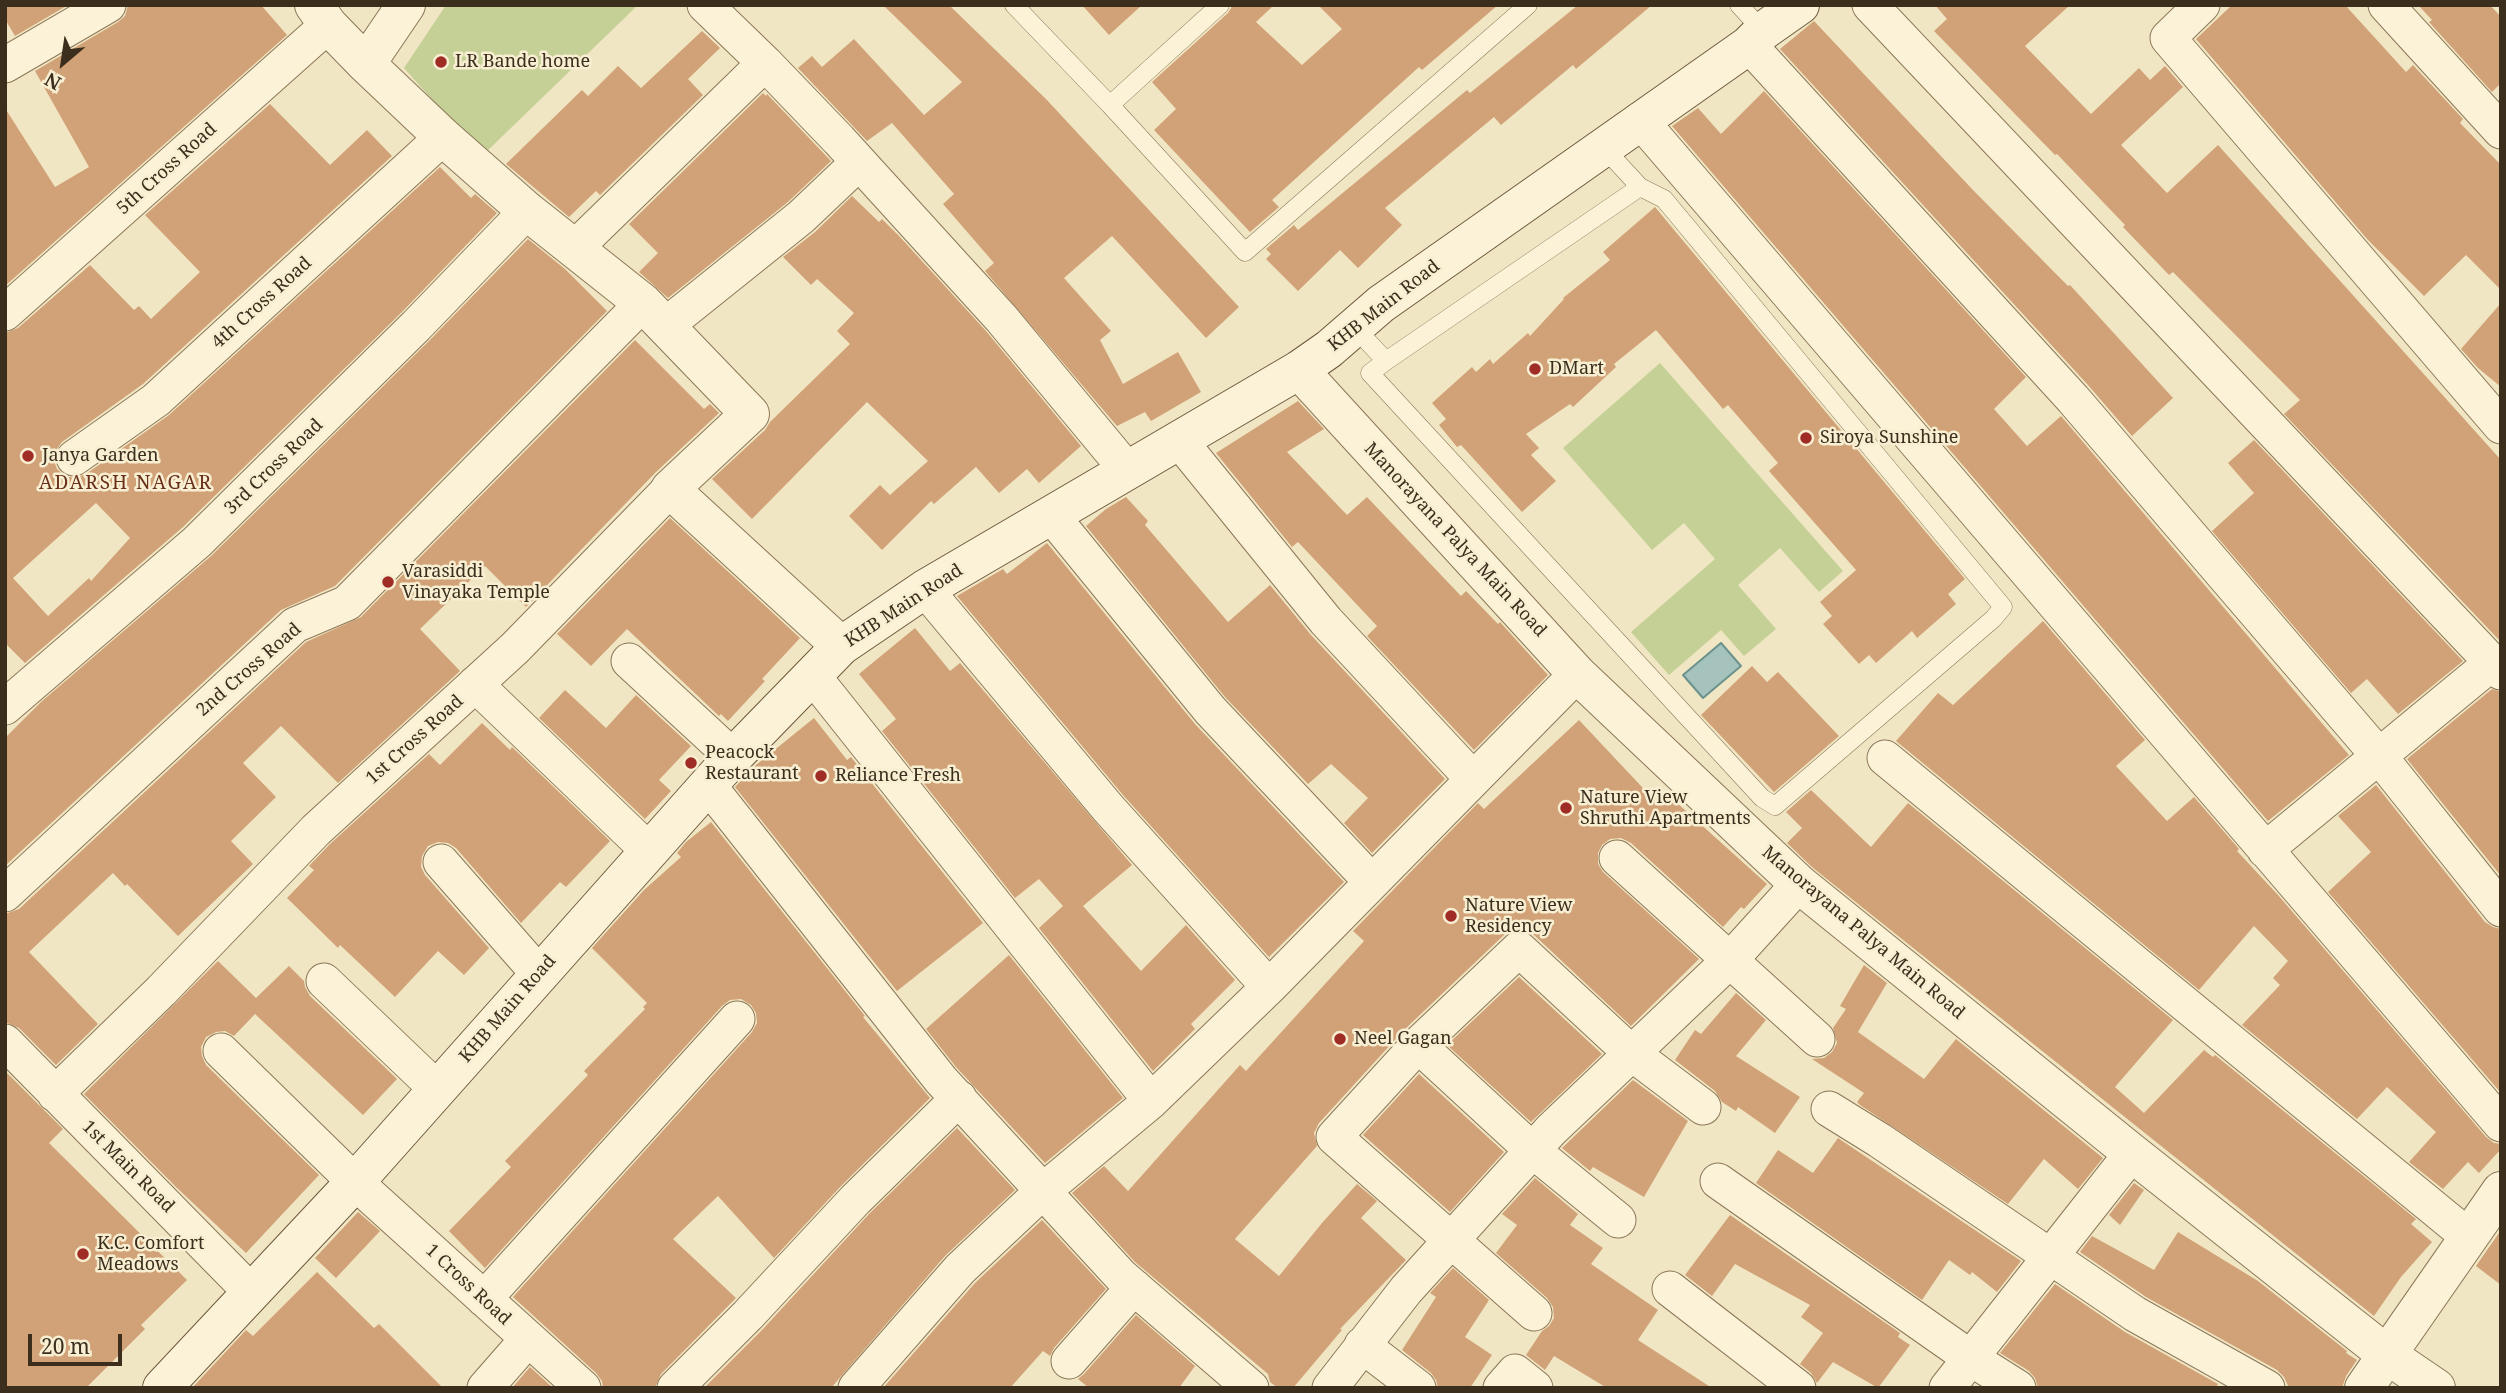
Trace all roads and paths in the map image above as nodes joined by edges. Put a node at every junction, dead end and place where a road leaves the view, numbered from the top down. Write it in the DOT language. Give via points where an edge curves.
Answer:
graph roads {
  1 [pos="108,5"];
  2 [pos="405,5"];
  3 [pos="705,5"];
  4 [pos="1014,5"];
  5 [pos="1220,5"];
  6 [pos="1528,5"];
  7 [pos="1800,5"];
  8 [pos="1870,5"];
  9 [pos="2202,5"];
  10 [pos="2386,5"];
  11 [pos="321,15"];
  12 [pos="1751,27"];
  13 [pos="765,63"];
  14 [pos="366,64"];
  15 [pos="5,65"];
  16 [pos="1110,104"];
  17 [pos="2497,119"];
  18 [pos="1640,120"];
  19 [pos="443,137"];
  20 [pos="1603,146"];
  21 [pos="859,163"];
  22 [pos="1640,187"];
  23 [pos="527,211"];
  24 [pos="575,248"];
  25 [pos="5,313"];
  26 [pos="654,314"];
  27 [pos="1354,327"];
  28 [pos="1386,361"];
  29 [pos="1299,370"];
  30 [pos="2501,426"];
  31 [pos="1179,440"];
  32 [pos="74,458"];
  33 [pos="1127,470"];
  34 [pos="670,489"];
  35 [pos="1051,514"];
  36 [pos="925,589"];
  37 [pos="841,646"];
  38 [pos="629,662"];
  39 [pos="2497,668"];
  40 [pos="1577,674"];
  41 [pos="812,675"];
  42 [pos="475,684"];
  43 [pos="5,707"];
  44 [pos="2379,756"];
  45 [pos="1885,758"];
  46 [pos="721,771"];
  47 [pos="1473,779"];
  48 [pos="648,850"];
  49 [pos="2265,850"];
  50 [pos="1617,859"];
  51 [pos="441,862"];
  52 [pos="1370,881"];
  53 [pos="1799,884"];
  54 [pos="5,894"];
  55 [pos="2501,909"];
  56 [pos="1730,960"];
  57 [pos="539,974"];
  58 [pos="324,981"];
  59 [pos="1269,987"];
  60 [pos="737,1019"];
  61 [pos="1817,1039"];
  62 [pos="5,1042"];
  63 [pos="1418,1045"];
  64 [pos="221,1051"];
  65 [pos="1630,1052"];
  66 [pos="438,1090"];
  67 [pos="55,1094"];
  68 [pos="959,1098"];
  69 [pos="1151,1101"];
  70 [pos="1703,1107"];
  71 [pos="1829,1109"];
  72 [pos="2501,1124"];
  73 [pos="1532,1150"];
  74 [pos="2132,1153"];
  75 [pos="1718,1181"];
  76 [pos="355,1182"];
  77 [pos="1043,1191"];
  78 [pos="2501,1191"];
  79 [pos="1618,1220"];
  80 [pos="2469,1237"];
  81 [pos="1452,1239"];
  82 [pos="2050,1258"];
  83 [pos="1134,1287"];
  84 [pos="1671,1289"];
  85 [pos="251,1292"];
  86 [pos="484,1299"];
  87 [pos="1534,1312"];
  88 [pos="527,1340"];
  89 [pos="1363,1345"];
  90 [pos="2386,1354"];
  91 [pos="1972,1359"];
  92 [pos="1069,1362"];
  93 [pos="162,1388"];
  94 [pos="485,1388"];
  95 [pos="583,1388"];
  96 [pos="675,1388"];
  97 [pos="856,1388"];
  98 [pos="1251,1388"];
  99 [pos="1330,1388"];
  100 [pos="1418,1388"];
  101 [pos="1502,1388"];
  102 [pos="1535,1388"];
  103 [pos="1798,1388"];
  104 [pos="1947,1388"];
  105 [pos="2018,1388"];
  106 [pos="2267,1388"];
  107 [pos="2364,1388"];
  108 [pos="2436,1388"];
  1 -- 15 [label="street"];
  2 -- 14 [label="street"];
  3 -- 13 [label="street"];
  4 -- 16 [label="lane"];
  5 -- 16 [label="lane"];
  6 -- 16 [label="lane" via="1245,252"];
  7 -- 12 [label="street, KHB Main Road"];
  8 -- 39 [label="street"];
  9 -- 30 [label="street" via="2168,38"];
  10 -- 17 [label="street"];
  11 -- 14 [label="street"];
  11 -- 25 [label="street, 5th Cross Road"];
  12 -- 18 [label="street, KHB Main Road"];
  12 -- 44 [label="street"];
  13 -- 21 [label="street"];
  13 -- 24 [label="street"];
  14 -- 19 [label="street"];
  18 -- 20 [label="street, KHB Main Road"];
  18 -- 49 [label="street"];
  19 -- 23 [label="street"];
  19 -- 32 [label="street, 4th Cross Road" via="156,400"];
  20 -- 22 [label="lane"];
  20 -- 27 [label="street, KHB Main Road"];
  21 -- 26 [label="street, 2nd Cross Road" via="801,217"];
  21 -- 33 [label="street" via="1001,318"];
  22 -- 28 [label="lane"];
  22 -- 28 [label="lane" via="1664,199 2003,607 1775,806 1762,798 1370,373"];
  23 -- 24 [label="street"];
  23 -- 43 [label="street, 3rd Cross Road" via="197,542"];
  24 -- 26 [label="street"];
  26 -- 34 [label="street" via="750,414"];
  26 -- 54 [label="street, 2nd Cross Road" via="347,603 295,625"];
  27 -- 28 [label="lane"];
  27 -- 29 [label="street, KHB Main Road"];
  29 -- 31 [label="street, KHB Main Road"];
  29 -- 40 [label="street, Manorayana Palya Main Road"];
  31 -- 33 [label="street, KHB Main Road"];
  31 -- 47 [label="street" via="1326,621"];
  33 -- 35 [label="street, KHB Main Road"];
  34 -- 37 [label="street"];
  34 -- 42 [label="street, 1st Cross Road"];
  35 -- 36 [label="street, KHB Main Road"];
  35 -- 52 [label="street" via="1210,710"];
  36 -- 37 [label="street, KHB Main Road"];
  36 -- 59 [label="street" via="1108,808"];
  37 -- 41 [label="street, KHB Main Road"];
  38 -- 46 [label="street"];
  39 -- 44 [label="street"];
  40 -- 47 [label="street"];
  40 -- 53 [label="street, Manorayana Palya Main Road"];
  41 -- 46 [label="street, KHB Main Road"];
  41 -- 69 [label="street"];
  42 -- 48 [label="street"];
  42 -- 67 [label="street, 1st Cross Road" via="316,830"];
  44 -- 49 [label="street"];
  44 -- 55 [label="street"];
  45 -- 80 [label="street"];
  46 -- 48 [label="street, KHB Main Road"];
  46 -- 68 [label="street" via="941,1080"];
  47 -- 52 [label="street"];
  48 -- 57 [label="street, KHB Main Road"];
  49 -- 72 [label="street"];
  50 -- 56 [label="street"];
  51 -- 57 [label="street"];
  52 -- 59 [label="street"];
  53 -- 56 [label="street"];
  53 -- 74 [label="street, Manorayana Palya Main Road"];
  56 -- 61 [label="street"];
  56 -- 65 [label="street"];
  57 -- 66 [label="street, KHB Main Road"];
  58 -- 66 [label="street"];
  59 -- 69 [label="street"];
  60 -- 86 [label="street"];
  62 -- 67 [label="street, 1st Main Road"];
  63 -- 65 [label="street" via="1519,949"];
  63 -- 73 [label="street"];
  63 -- 81 [label="street" via="1334,1137"];
  64 -- 76 [label="street, 1 Cross Road"];
  65 -- 70 [label="street"];
  65 -- 73 [label="street"];
  66 -- 76 [label="street, KHB Main Road"];
  67 -- 85 [label="street, 1st Main Road"];
  68 -- 77 [label="street"];
  68 -- 96 [label="street"];
  69 -- 77 [label="street"];
  71 -- 82 [label="street"];
  73 -- 79 [label="street"];
  73 -- 81 [label="street"];
  74 -- 82 [label="street"];
  74 -- 90 [label="street, Manorayana Palya Main Road"];
  75 -- 91 [label="street"];
  76 -- 85 [label="street, KHB Main Road"];
  76 -- 86 [label="street, 1 Cross Road"];
  77 -- 83 [label="street"];
  77 -- 97 [label="street" via="960,1269"];
  78 -- 80 [label="street"];
  80 -- 90 [label="street"];
  81 -- 87 [label="street"];
  81 -- 89 [label="street"];
  82 -- 91 [label="street"];
  82 -- 106 [label="street" via="2136,1314"];
  83 -- 92 [label="street"];
  83 -- 98 [label="street"];
  84 -- 103 [label="street"];
  85 -- 93 [label="street, KHB Main Road"];
  86 -- 88 [label="street, 1 Cross Road"];
  88 -- 94 [label="street"];
  88 -- 95 [label="street, 1 Cross Road"];
  89 -- 99 [label="street"];
  89 -- 100 [label="street"];
  90 -- 107 [label="street"];
  90 -- 108 [label="street, Manorayana Palya Main Road"];
  91 -- 104 [label="street"];
  91 -- 105 [label="street"];
  101 -- 102 [label="street" via="1515,1372"];
}
